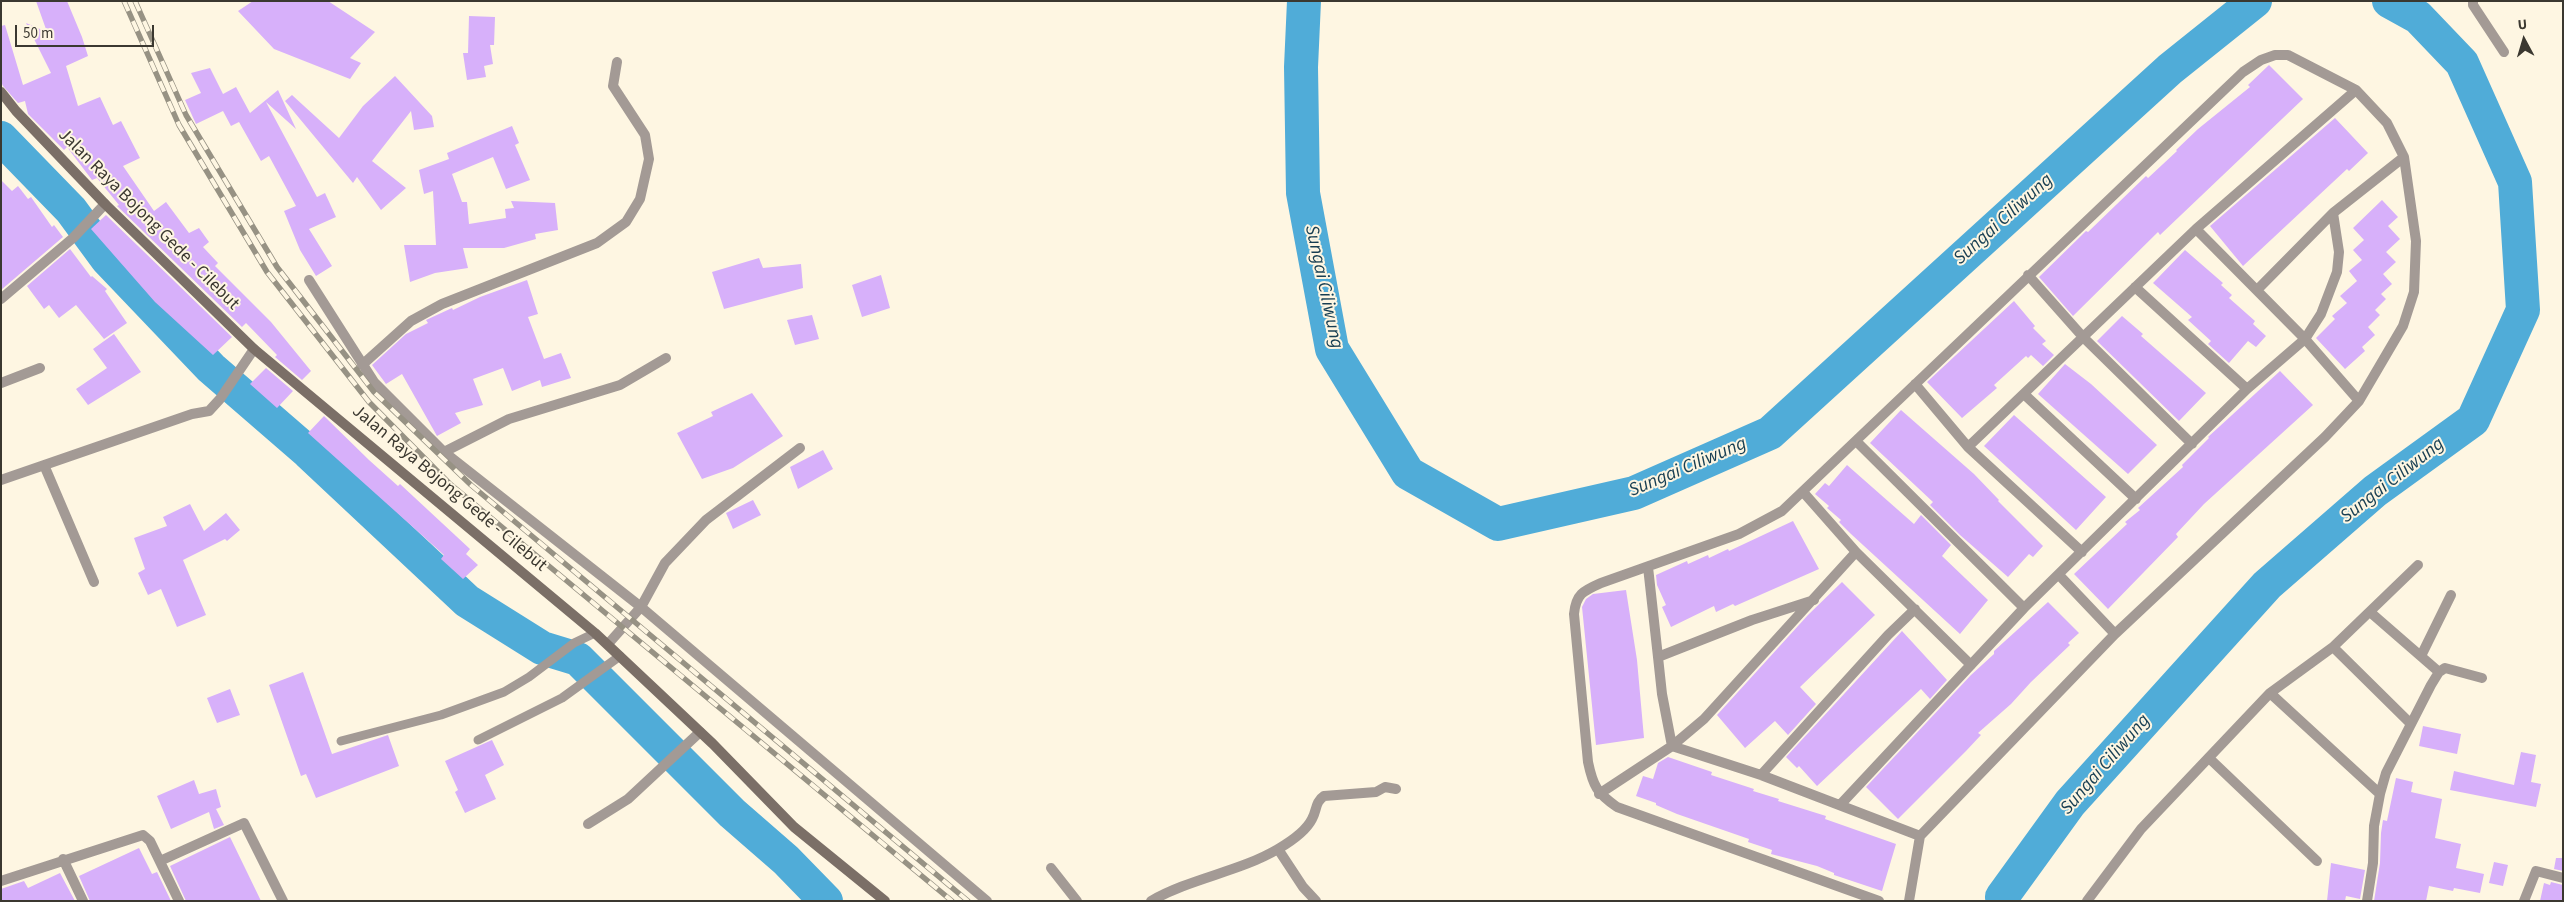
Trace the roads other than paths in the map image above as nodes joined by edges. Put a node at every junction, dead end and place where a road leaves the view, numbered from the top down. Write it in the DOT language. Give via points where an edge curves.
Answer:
graph roads {
  1 [pos="2473,1"];
  2 [pos="2504,52"];
  3 [pos="617,62"];
  4 [pos="2356,90"];
  5 [pos="1,92"];
  6 [pos="2404,157"];
  7 [pos="105,204"];
  8 [pos="2333,213"];
  9 [pos="2196,230"];
  10 [pos="2028,275"];
  11 [pos="309,280"];
  12 [pos="2135,287"];
  13 [pos="2256,290"];
  14 [pos="1,299"];
  15 [pos="2084,337"];
  16 [pos="2305,339"];
  17 [pos="252,352"];
  18 [pos="666,358"];
  19 [pos="362,365"];
  20 [pos="40,368"];
  21 [pos="1,384"];
  22 [pos="1915,384"];
  23 [pos="2248,389"];
  24 [pos="2025,395"];
  25 [pos="2360,401"];
  26 [pos="1856,441"];
  27 [pos="2192,444"];
  28 [pos="1968,446"];
  29 [pos="800,448"];
  30 [pos="444,452"];
  31 [pos="44,465"];
  32 [pos="1,480"];
  33 [pos="1804,493"];
  34 [pos="2136,499"];
  35 [pos="1856,552"];
  36 [pos="2082,552"];
  37 [pos="2418,565"];
  38 [pos="1648,567"];
  39 [pos="2059,574"];
  40 [pos="94,582"];
  41 [pos="2451,595"];
  42 [pos="1814,600"];
  43 [pos="640,607"];
  44 [pos="2024,608"];
  45 [pos="1915,609"];
  46 [pos="2370,612"];
  47 [pos="595,632"];
  48 [pos="2115,634"];
  49 [pos="608,644"];
  50 [pos="2333,647"];
  51 [pos="620,656"];
  52 [pos="2422,656"];
  53 [pos="1658,657"];
  54 [pos="1971,665"];
  55 [pos="2439,672"];
  56 [pos="2482,678"];
  57 [pos="2270,693"];
  58 [pos="2411,724"];
  59 [pos="700,732"];
  60 [pos="478,740"];
  61 [pos="341,741"];
  62 [pos="1672,746"];
  63 [pos="2209,758"];
  64 [pos="1760,775"];
  65 [pos="1396,789"];
  66 [pos="1599,794"];
  67 [pos="2380,794"];
  68 [pos="1840,805"];
  69 [pos="588,824"];
  70 [pos="1920,836"];
  71 [pos="1278,849"];
  72 [pos="63,859"];
  73 [pos="160,861"];
  74 [pos="2317,861"];
  75 [pos="1051,868"];
  76 [pos="2563,878"];
  77 [pos="1,881"];
  78 [pos="83,901"];
  79 [pos="179,901"];
  80 [pos="283,901"];
  81 [pos="885,901"];
  82 [pos="987,901"];
  83 [pos="1077,901"];
  84 [pos="1151,901"];
  85 [pos="1316,901"];
  86 [pos="1879,901"];
  87 [pos="1909,901"];
  88 [pos="2086,901"];
  89 [pos="2367,901"];
  90 [pos="2524,901"];
  1 -- 2 [label="street"];
  3 -- 19 [label="street" via="613,86 646,135 649,159 640,199 626,222 597,243 442,304 411,321"];
  4 -- 6 [label="street" via="2387,123"];
  4 -- 9 [label="street"];
  4 -- 10 [label="street" via="2288,55 2261,60 2243,72"];
  5 -- 7 [label="main road, Jalan Raya Bojong Gede - Cilebut"];
  6 -- 8 [label="street"];
  6 -- 25 [label="street" via="2416,241 2414,292 2403,326"];
  7 -- 14 [label="street" via="73,238"];
  7 -- 17 [label="main road, Jalan Raya Bojong Gede - Cilebut"];
  8 -- 13 [label="street"];
  8 -- 16 [label="street" via="2340,252 2337,272 2321,314"];
  9 -- 12 [label="street"];
  9 -- 13 [label="street"];
  10 -- 15 [label="street"];
  10 -- 22 [label="street"];
  11 -- 19 [label="street"];
  12 -- 15 [label="street"];
  12 -- 23 [label="street"];
  13 -- 16 [label="street"];
  15 -- 24 [label="street"];
  15 -- 27 [label="street"];
  16 -- 23 [label="street"];
  16 -- 25 [label="street"];
  17 -- 31 [label="street" via="209,411"];
  17 -- 47 [label="main road, Jalan Raya Bojong Gede - Cilebut"];
  18 -- 30 [label="street" via="620,385 508,419"];
  19 -- 30 [label="street" via="374,382"];
  20 -- 21 [label="street"];
  22 -- 26 [label="street"];
  22 -- 28 [label="street"];
  23 -- 27 [label="street"];
  24 -- 28 [label="street"];
  24 -- 34 [label="street"];
  25 -- 48 [label="street"];
  26 -- 33 [label="street"];
  26 -- 44 [label="street"];
  27 -- 34 [label="street"];
  28 -- 36 [label="street"];
  29 -- 43 [label="street" via="706,520 666,562"];
  30 -- 43 [label="street"];
  31 -- 32 [label="street"];
  31 -- 40 [label="street"];
  33 -- 35 [label="street"];
  33 -- 38 [label="street" via="1782,511 1739,534"];
  34 -- 36 [label="street"];
  35 -- 42 [label="street"];
  35 -- 45 [label="street"];
  36 -- 39 [label="street"];
  37 -- 46 [label="street"];
  38 -- 53 [label="street"];
  38 -- 66 [label="street" via="1594,586 1576,599 1574,614 1588,762"];
  39 -- 44 [label="street"];
  39 -- 48 [label="street"];
  41 -- 52 [label="street"];
  42 -- 53 [label="street"];
  42 -- 62 [label="street" via="1704,719"];
  43 -- 49 [label="street"];
  43 -- 82 [label="street"];
  44 -- 54 [label="street"];
  45 -- 54 [label="street"];
  45 -- 64 [label="street"];
  46 -- 50 [label="street"];
  46 -- 52 [label="street"];
  47 -- 49 [label="main road, Jalan Raya Bojong Gede - Cilebut"];
  47 -- 61 [label="lane" via="504,692 442,715"];
  48 -- 70 [label="street"];
  49 -- 51 [label="main road, Jalan Raya Bojong Gede - Cilebut"];
  50 -- 57 [label="street"];
  50 -- 58 [label="street"];
  51 -- 59 [label="main road, Jalan Raya Bojong Gede - Cilebut"];
  51 -- 60 [label="lane" via="562,698"];
  52 -- 55 [label="street"];
  53 -- 62 [label="street"];
  54 -- 68 [label="street"];
  55 -- 56 [label="street" via="2448,668"];
  55 -- 58 [label="street"];
  57 -- 63 [label="street"];
  57 -- 67 [label="street"];
  58 -- 67 [label="street" via="2386,773"];
  59 -- 69 [label="street" via="628,799"];
  59 -- 81 [label="main road, Jalan Raya Bojong Gede - Cilebut" via="794,827"];
  62 -- 64 [label="street"];
  62 -- 66 [label="street"];
  63 -- 74 [label="street"];
  63 -- 88 [label="street" via="2141,829"];
  64 -- 68 [label="street"];
  65 -- 71 [label="street" via="1385,787 1376,792 1324,796 1303,830"];
  66 -- 86 [label="street" via="1632,813"];
  67 -- 89 [label="street"];
  68 -- 70 [label="street"];
  70 -- 87 [label="street"];
  71 -- 84 [label="street"];
  71 -- 85 [label="street"];
  72 -- 73 [label="street" via="143,835 149,838"];
  72 -- 77 [label="street"];
  72 -- 78 [label="street"];
  73 -- 79 [label="street"];
  73 -- 80 [label="street" via="244,823"];
  75 -- 83 [label="street"];
  76 -- 90 [label="street" via="2536,871"];
}
